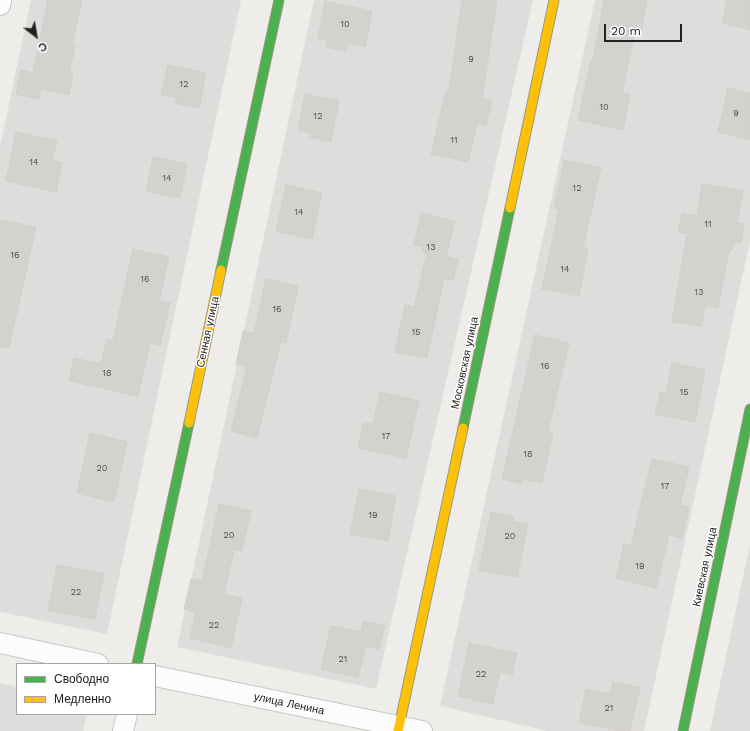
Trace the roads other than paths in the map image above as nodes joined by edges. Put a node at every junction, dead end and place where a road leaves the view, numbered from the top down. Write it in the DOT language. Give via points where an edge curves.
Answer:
graph roads {
  1 [pos="1,0"];
  2 [pos="279,0"];
  3 [pos="554,0"];
  4 [pos="0,5"];
  5 [pos="750,409"];
  6 [pos="0,643"];
  7 [pos="93,663"];
  8 [pos="137,663"];
  9 [pos="156,676"];
  10 [pos="127,715"];
  11 [pos="399,729"];
  12 [pos="123,731"];
  13 [pos="422,731"];
  14 [pos="683,731"];
  1 -- 4 [label="street"];
  2 -- 8 [label="street, Сенная улица"];
  3 -- 11 [label="street, Московская улица"];
  5 -- 14 [label="street, Киевская улица"];
  6 -- 7 [label="street"];
  9 -- 11 [label="street, улица Ленина"];
  10 -- 12 [label="street"];
  11 -- 13 [label="street, улица Ленина"];
}
